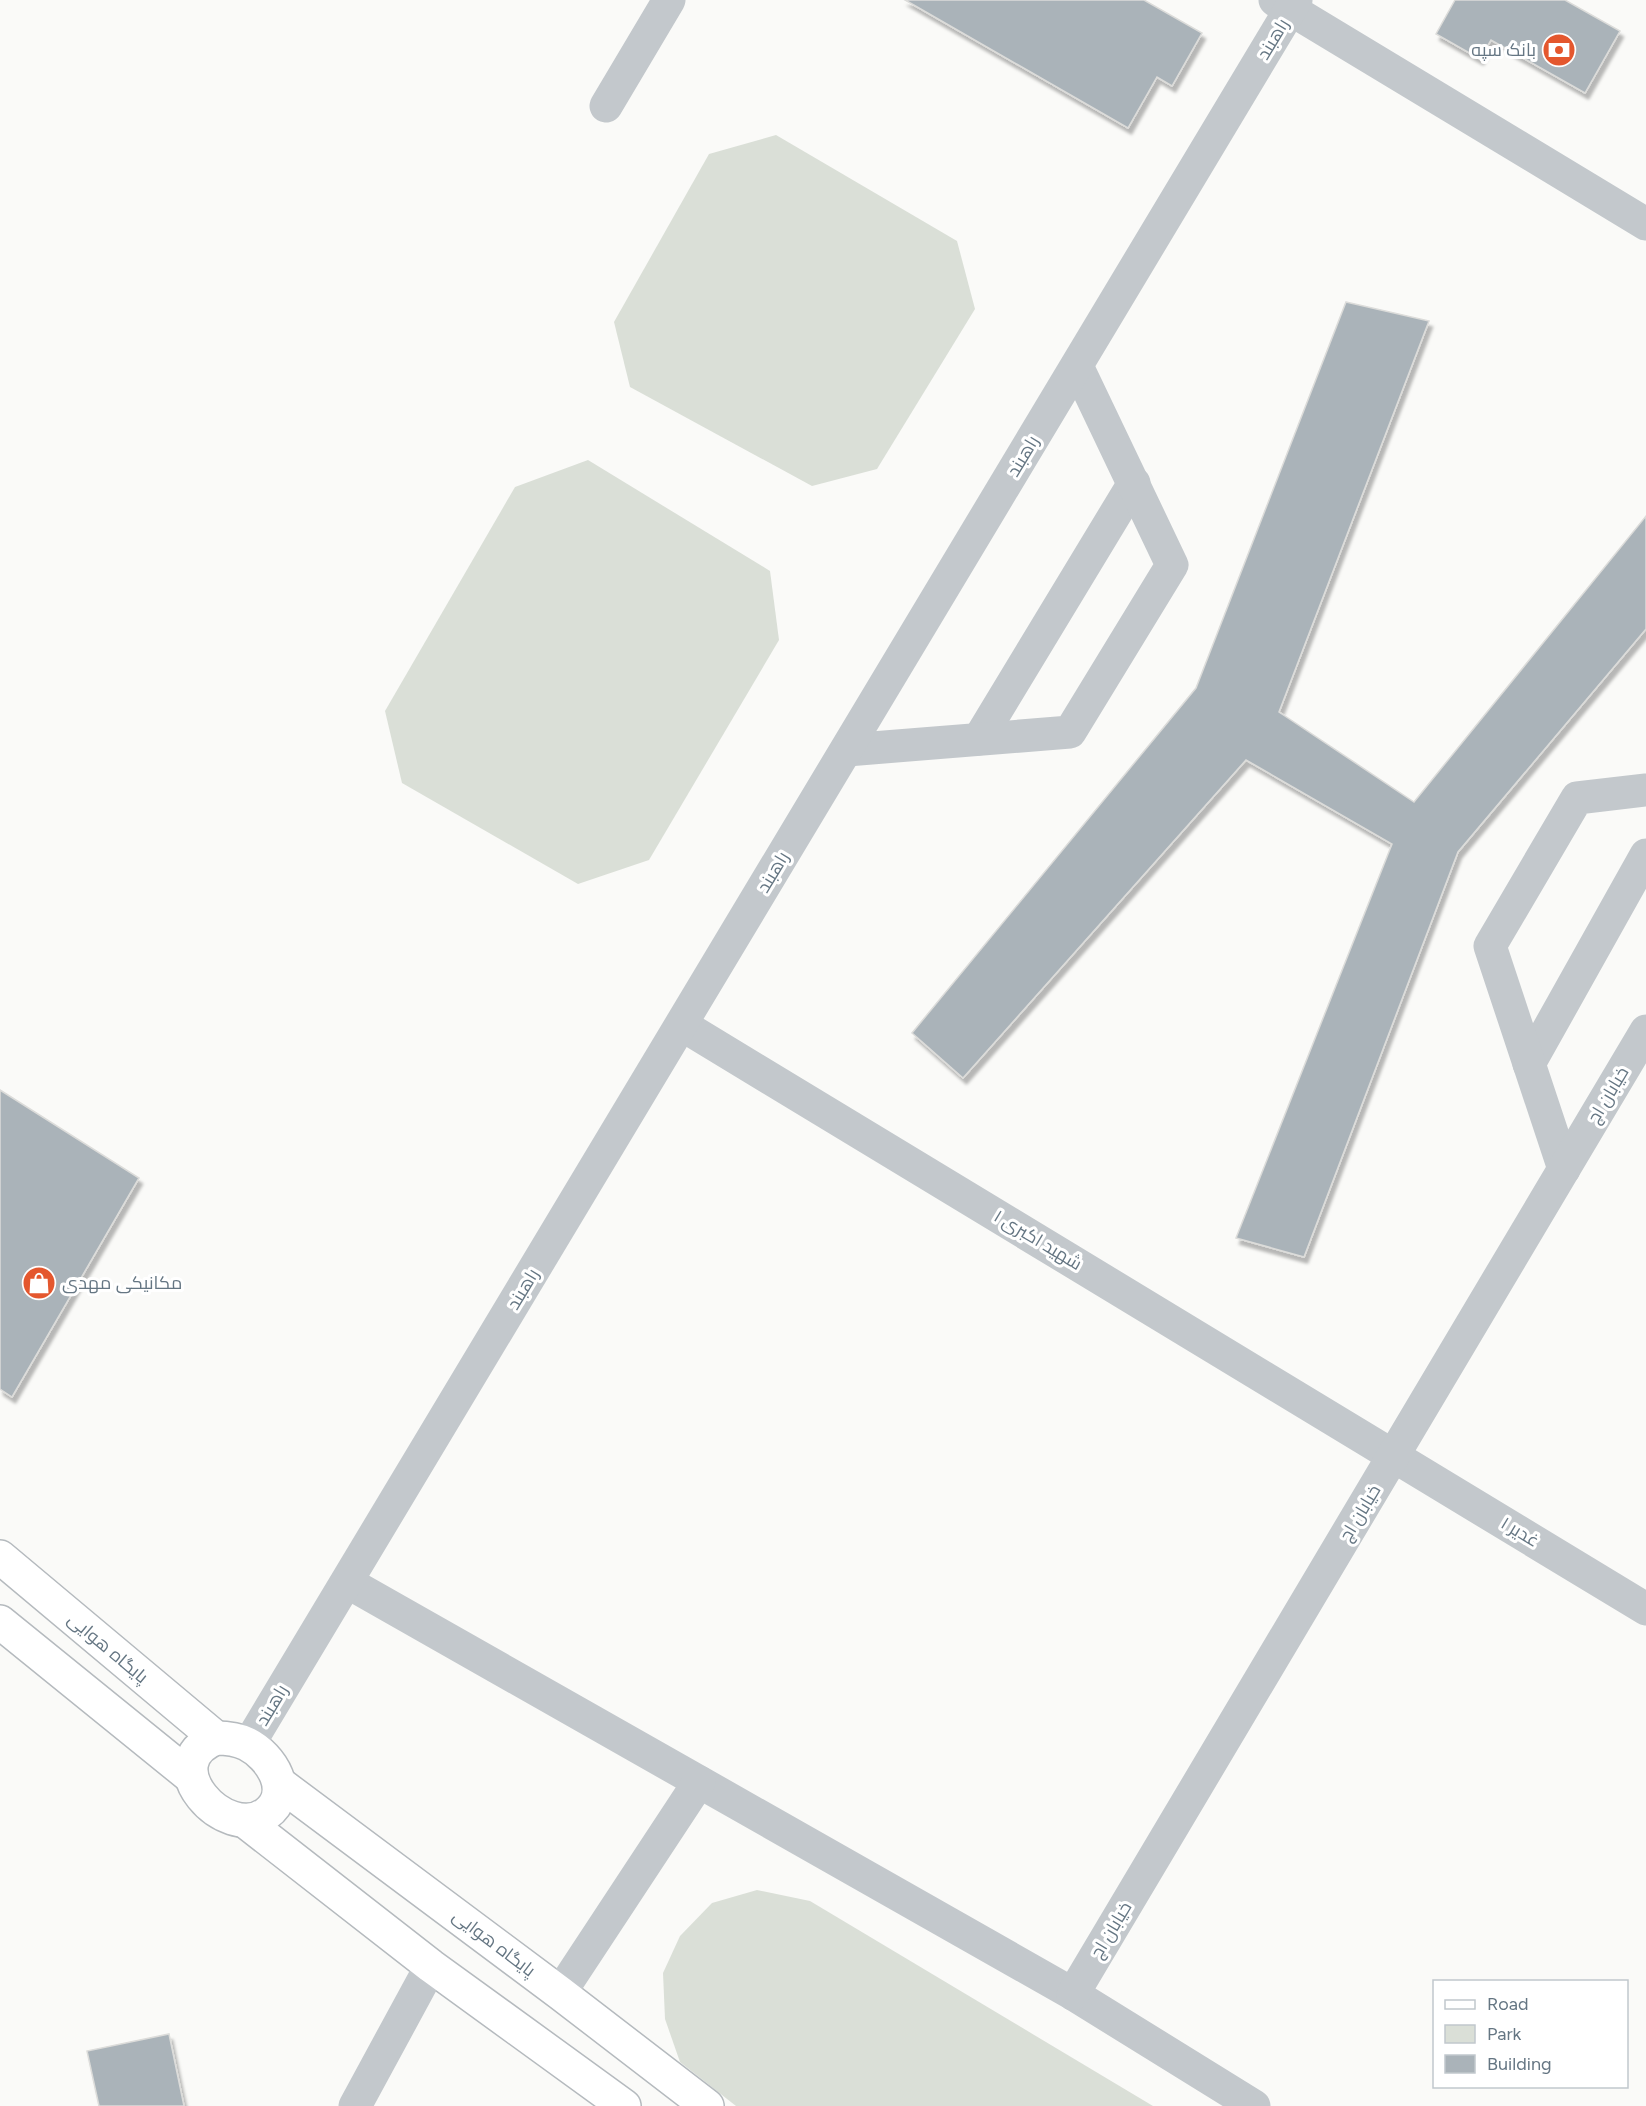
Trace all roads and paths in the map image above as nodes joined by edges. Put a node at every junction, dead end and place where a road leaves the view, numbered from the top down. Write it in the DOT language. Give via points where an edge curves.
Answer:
graph roads {
  1 [pos="669,0"];
  2 [pos="1287,3"];
  3 [pos="606,106"];
  4 [pos="1646,224"];
  5 [pos="1077,366"];
  6 [pos="1134,483"];
  7 [pos="979,739"];
  8 [pos="847,750"];
  9 [pos="1646,790"];
  10 [pos="1646,855"];
  11 [pos="682,1024"];
  12 [pos="1646,1031"];
  13 [pos="1529,1064"];
  14 [pos="1564,1169"];
  15 [pos="1394,1456"];
  16 [pos="0,1557"];
  17 [pos="347,1582"];
  18 [pos="1645,1605"];
  19 [pos="0,1622"];
  20 [pos="216,1738"];
  21 [pos="249,1744"];
  22 [pos="190,1776"];
  23 [pos="699,1782"];
  24 [pos="280,1784"];
  25 [pos="245,1821"];
  26 [pos="431,1966"];
  27 [pos="560,1993"];
  28 [pos="1073,1994"];
  29 [pos="355,2106"];
  30 [pos="624,2106"];
  31 [pos="706,2106"];
  32 [pos="1254,2106"];
  1 -- 3 [label="street"];
  2 -- 4 [label="street"];
  2 -- 5 [label="street, راهبند"];
  5 -- 6 [label="street"];
  5 -- 8 [label="street, راهبند"];
  6 -- 7 [label="street"];
  6 -- 7 [label="street" via="1172,565 1070,732"];
  7 -- 8 [label="street"];
  8 -- 11 [label="street, راهبند"];
  9 -- 13 [label="street" via="1577,798 1490,946"];
  10 -- 13 [label="street"];
  11 -- 15 [label="street, شهید اکبری ۱"];
  11 -- 17 [label="street, راهبند"];
  12 -- 14 [label="street, خیابان اچ"];
  13 -- 14 [label="street"];
  14 -- 15 [label="street, خیابان اچ"];
  15 -- 18 [label="street, غدیر ۱"];
  15 -- 28 [label="street, خیابان اچ"];
  16 -- 20 [label="main road, پایگاه هوایی"];
  17 -- 21 [label="street, راهبند"];
  17 -- 23 [label="street"];
  19 -- 22 [label="main road"];
  20 -- 21 [label="main road"];
  20 -- 22 [label="main road" via="195,1752"];
  21 -- 24 [label="main road" via="263,1754"];
  22 -- 25 [label="main road" via="217,1811"];
  23 -- 27 [label="street"];
  23 -- 28 [label="street"];
  24 -- 25 [label="main road" via="279,1798 271,1811 259,1819"];
  24 -- 27 [label="main road, پایگاه هوایی"];
  25 -- 26 [label="main road"];
  26 -- 29 [label="street"];
  26 -- 30 [label="main road"];
  27 -- 31 [label="main road, پایگاه هوایی"];
  28 -- 32 [label="street"];
}
